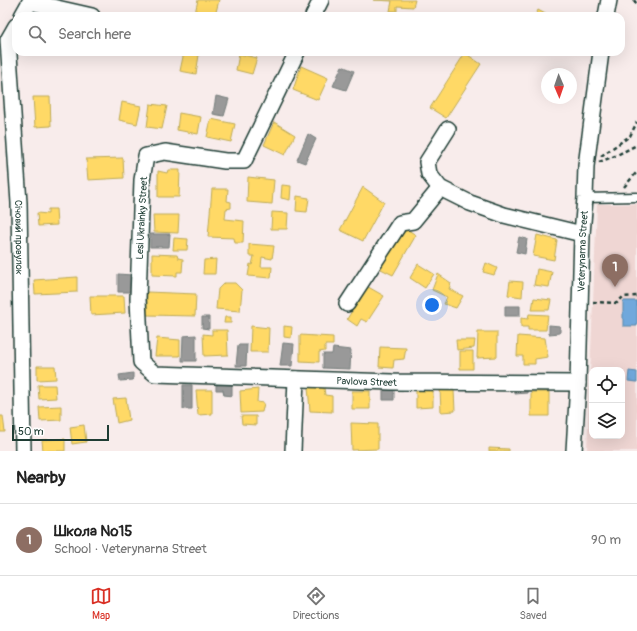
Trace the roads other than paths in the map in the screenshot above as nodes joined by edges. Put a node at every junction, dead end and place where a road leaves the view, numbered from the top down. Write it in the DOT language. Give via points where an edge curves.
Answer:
graph roads {
  1 [pos="321,0"];
  2 [pos="609,0"];
  3 [pos="31,1"];
  4 [pos="24,12"];
  5 [pos="76,12"];
  6 [pos="316,12"];
  7 [pos="607,12"];
  8 [pos="12,33"];
  9 [pos="295,56"];
  10 [pos="600,56"];
  11 [pos="448,128"];
  12 [pos="440,188"];
  13 [pos="637,197"];
  14 [pos="585,198"];
  15 [pos="582,234"];
  16 [pos="346,304"];
  17 [pos="155,374"];
  18 [pos="296,379"];
  19 [pos="578,383"];
  20 [pos="24,451"];
  21 [pos="293,451"];
  22 [pos="574,451"];
  1 -- 6 [label="street"];
  2 -- 7 [label="street"];
  3 -- 4 [label="street"];
  3 -- 5 [label="street"];
  8 -- 20 [label="street, Січовий провулок" via="8,40 19,203"];
  9 -- 17 [label="street, Lesi Ukrainky Street" via="244,161 225,161 165,152 146,156 142,180 138,307 141,362"];
  10 -- 14 [label="street, Veterynarna Street" via="586,166"];
  11 -- 12 [label="street" via="427,162 430,174"];
  12 -- 15 [label="street" via="470,203 497,212"];
  12 -- 16 [label="street" via="413,221 400,223"];
  13 -- 14 [label="lane"];
  14 -- 15 [label="street, Veterynarna Street"];
  15 -- 19 [label="street, Veterynarna Street"];
  17 -- 18 [label="street, Pavlova Street"];
  18 -- 19 [label="street, Pavlova Street"];
  18 -- 21 [label="street"];
  19 -- 22 [label="street, Veterynarna Street"];
}
